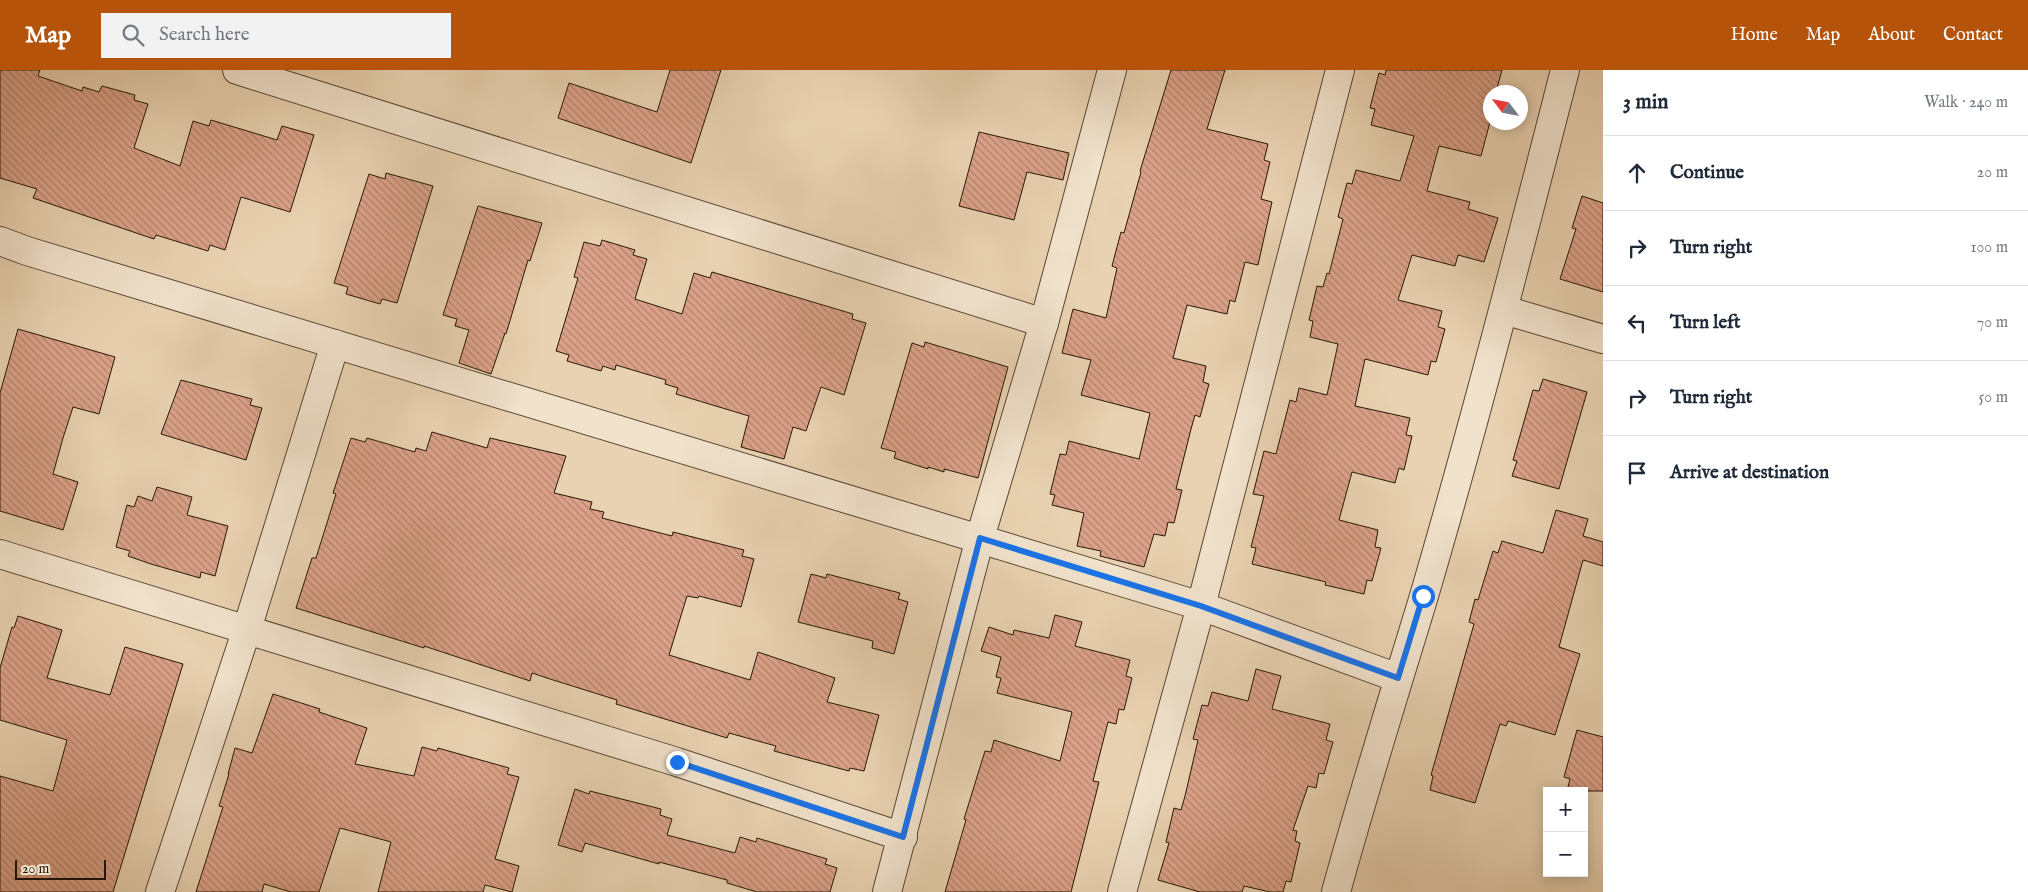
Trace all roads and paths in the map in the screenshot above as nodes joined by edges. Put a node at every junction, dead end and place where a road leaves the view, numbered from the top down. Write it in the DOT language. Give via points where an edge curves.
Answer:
graph roads {
  1 [pos="237,70"];
  2 [pos="1112,70"];
  3 [pos="1340,70"];
  4 [pos="1565,70"];
  5 [pos="0,241"];
  6 [pos="1504,310"];
  7 [pos="1044,323"];
  8 [pos="1603,339"];
  9 [pos="335,344"];
  10 [pos="980,538"];
  11 [pos="0,554"];
  12 [pos="1201,606"];
  13 [pos="247,629"];
  14 [pos="1398,678"];
  15 [pos="903,837"];
  16 [pos="160,892"];
  17 [pos="887,892"];
  18 [pos="1122,892"];
  19 [pos="1336,892"];
  1 -- 7 [label="street"];
  2 -- 7 [label="street"];
  3 -- 12 [label="street"];
  4 -- 6 [label="street"];
  5 -- 9 [label="street"];
  6 -- 8 [label="street"];
  6 -- 14 [label="street"];
  7 -- 10 [label="street"];
  9 -- 10 [label="street"];
  9 -- 13 [label="street"];
  10 -- 12 [label="street"];
  10 -- 15 [label="street"];
  11 -- 13 [label="street"];
  12 -- 14 [label="street"];
  12 -- 18 [label="street"];
  13 -- 15 [label="street" via="677,762"];
  13 -- 16 [label="street"];
  14 -- 19 [label="street"];
  15 -- 17 [label="street"];
}
